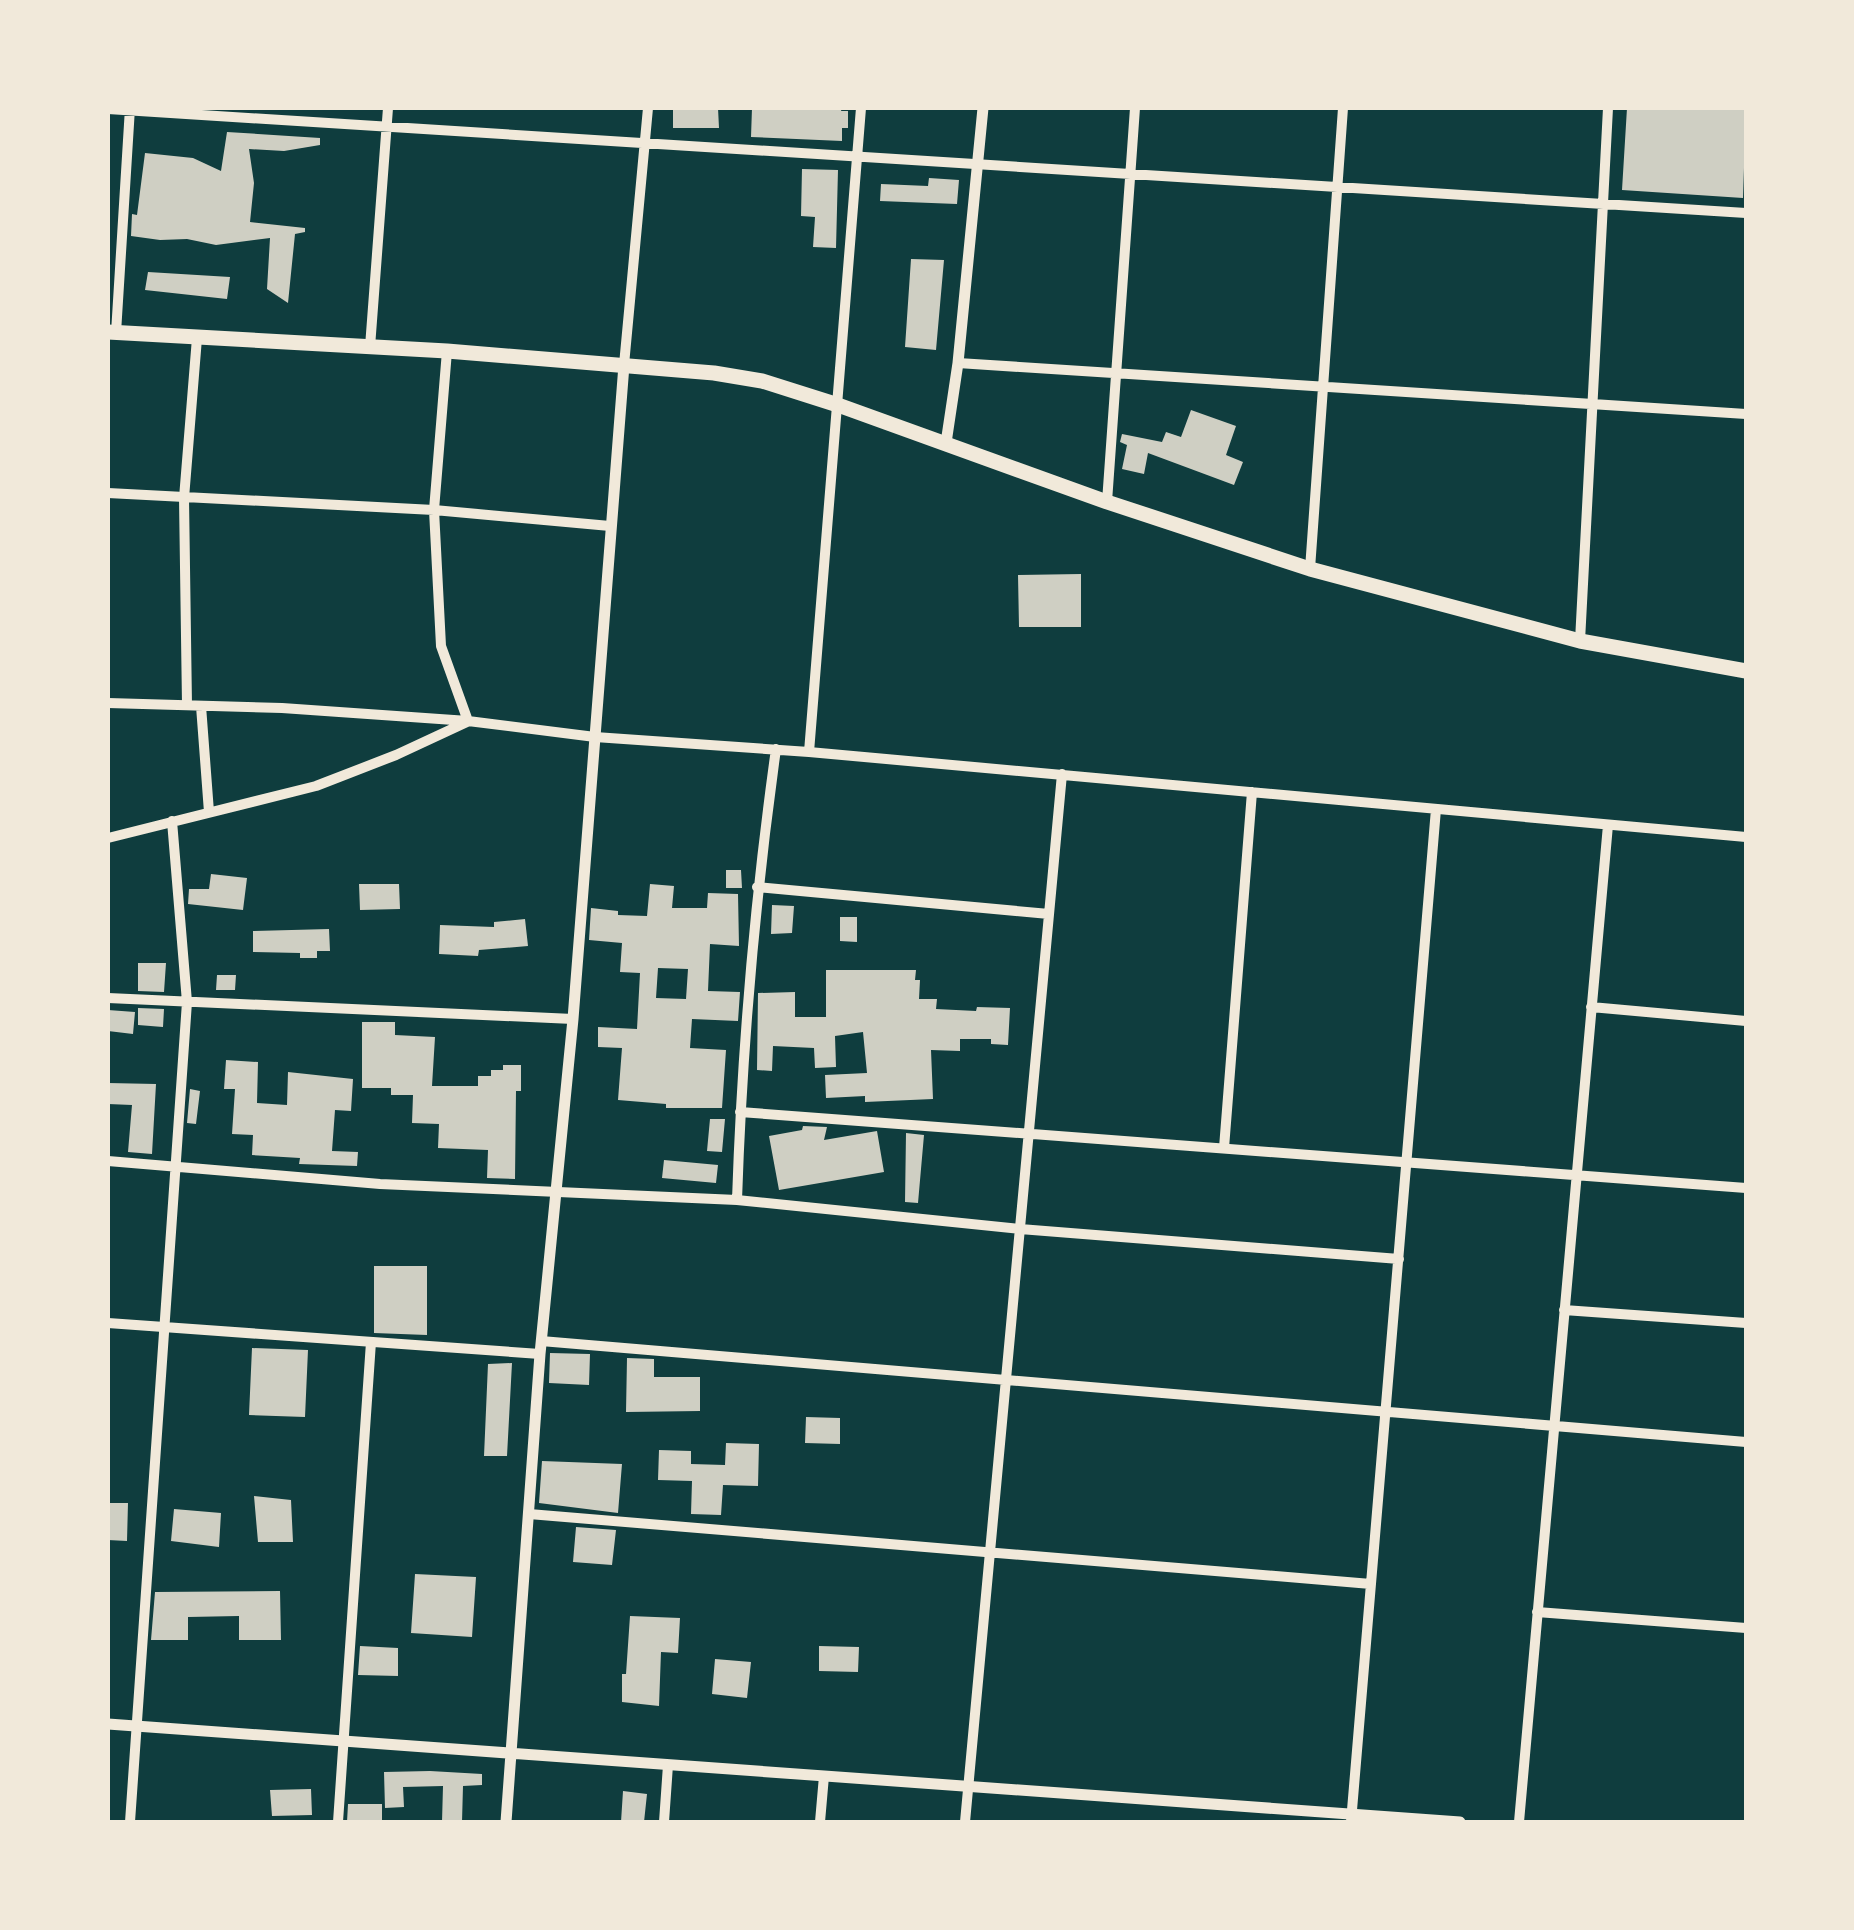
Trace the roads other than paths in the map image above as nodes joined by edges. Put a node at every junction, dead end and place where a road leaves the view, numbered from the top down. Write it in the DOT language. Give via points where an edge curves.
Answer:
graph roads {
  1 [pos="388,108"];
  2 [pos="648,108"];
  3 [pos="861,108"];
  4 [pos="982,108"];
  5 [pos="1135,108"];
  6 [pos="1343,108"];
  7 [pos="1608,108"];
  8 [pos="108,109"];
  9 [pos="130,109"];
  10 [pos="386,126"];
  11 [pos="647,143"];
  12 [pos="858,158"];
  13 [pos="978,163"];
  14 [pos="1131,172"];
  15 [pos="1337,186"];
  16 [pos="1602,206"];
  17 [pos="1746,213"];
  18 [pos="112,333"];
  19 [pos="197,338"];
  20 [pos="370,347"];
  21 [pos="447,351"];
  22 [pos="958,363"];
  23 [pos="624,366"];
  24 [pos="1116,374"];
  25 [pos="1323,387"];
  26 [pos="838,404"];
  27 [pos="1592,404"];
  28 [pos="1746,414"];
  29 [pos="946,443"];
  30 [pos="108,493"];
  31 [pos="184,498"];
  32 [pos="1108,502"];
  33 [pos="434,510"];
  34 [pos="610,526"];
  35 [pos="1310,569"];
  36 [pos="1580,641"];
  37 [pos="1746,671"];
  38 [pos="108,703"];
  39 [pos="188,706"];
  40 [pos="201,706"];
  41 [pos="468,721"];
  42 [pos="595,736"];
  43 [pos="776,749"];
  44 [pos="809,752"];
  45 [pos="1062,774"];
  46 [pos="1252,792"];
  47 [pos="1436,809"];
  48 [pos="209,812"];
  49 [pos="172,822"];
  50 [pos="1608,825"];
  51 [pos="1746,837"];
  52 [pos="108,838"];
  53 [pos="756,887"];
  54 [pos="1050,914"];
  55 [pos="108,998"];
  56 [pos="187,1002"];
  57 [pos="1591,1006"];
  58 [pos="573,1019"];
  59 [pos="1746,1021"];
  60 [pos="740,1112"];
  61 [pos="1029,1134"];
  62 [pos="1224,1148"];
  63 [pos="108,1161"];
  64 [pos="1407,1162"];
  65 [pos="176,1164"];
  66 [pos="1576,1175"];
  67 [pos="1746,1188"];
  68 [pos="554,1192"];
  69 [pos="737,1200"];
  70 [pos="1020,1229"];
  71 [pos="1399,1260"];
  72 [pos="1564,1310"];
  73 [pos="1746,1323"];
  74 [pos="108,1324"];
  75 [pos="164,1328"];
  76 [pos="371,1342"];
  77 [pos="540,1348"];
  78 [pos="1006,1382"];
  79 [pos="1386,1414"];
  80 [pos="1554,1426"];
  81 [pos="1746,1442"];
  82 [pos="529,1514"];
  83 [pos="990,1552"];
  84 [pos="1371,1584"];
  85 [pos="1537,1612"];
  86 [pos="1746,1628"];
  87 [pos="108,1724"];
  88 [pos="136,1726"];
  89 [pos="344,1741"];
  90 [pos="512,1753"];
  91 [pos="668,1765"];
  92 [pos="824,1776"];
  93 [pos="968,1787"];
  94 [pos="1352,1819"];
  95 [pos="130,1822"];
  96 [pos="338,1822"];
  97 [pos="506,1822"];
  98 [pos="664,1822"];
  99 [pos="820,1822"];
  100 [pos="965,1822"];
  101 [pos="1460,1822"];
  102 [pos="1519,1822"];
  1 -- 10 [label="street"];
  2 -- 11 [label="street"];
  3 -- 12 [label="street"];
  4 -- 13 [label="street"];
  5 -- 14 [label="street"];
  6 -- 15 [label="street"];
  7 -- 16 [label="street"];
  8 -- 9 [label="street"];
  9 -- 10 [label="street"];
  9 -- 18 [label="street"];
  10 -- 11 [label="street"];
  10 -- 20 [label="street"];
  11 -- 12 [label="street"];
  11 -- 23 [label="street"];
  12 -- 13 [label="street"];
  12 -- 26 [label="street"];
  13 -- 14 [label="street"];
  13 -- 22 [label="street"];
  14 -- 15 [label="street"];
  14 -- 24 [label="street"];
  15 -- 16 [label="street"];
  15 -- 25 [label="street"];
  16 -- 17 [label="street"];
  16 -- 27 [label="street"];
  18 -- 19 [label="main road"];
  19 -- 20 [label="main road"];
  19 -- 31 [label="street"];
  20 -- 21 [label="main road"];
  21 -- 23 [label="main road"];
  21 -- 33 [label="street"];
  22 -- 24 [label="street"];
  22 -- 29 [label="street"];
  23 -- 26 [label="main road" via="762,381"];
  23 -- 34 [label="street"];
  24 -- 25 [label="street"];
  24 -- 32 [label="street"];
  25 -- 27 [label="street"];
  25 -- 35 [label="street"];
  26 -- 29 [label="main road"];
  26 -- 44 [label="street"];
  27 -- 28 [label="street"];
  27 -- 36 [label="street"];
  29 -- 32 [label="main road"];
  30 -- 31 [label="street"];
  31 -- 33 [label="street"];
  31 -- 39 [label="street"];
  32 -- 35 [label="main road"];
  33 -- 34 [label="street"];
  33 -- 41 [label="street" via="440,646"];
  34 -- 42 [label="street"];
  35 -- 36 [label="main road"];
  36 -- 37 [label="main road"];
  38 -- 39 [label="street"];
  39 -- 40 [label="street"];
  40 -- 41 [label="street"];
  40 -- 48 [label="street"];
  41 -- 42 [label="street"];
  41 -- 48 [label="street" via="316,786"];
  42 -- 43 [label="street"];
  42 -- 58 [label="street"];
  43 -- 44 [label="street"];
  43 -- 53 [label="street"];
  44 -- 45 [label="street"];
  45 -- 46 [label="street"];
  45 -- 54 [label="street"];
  46 -- 47 [label="street"];
  46 -- 62 [label="street"];
  47 -- 50 [label="street"];
  47 -- 64 [label="street"];
  48 -- 49 [label="street"];
  49 -- 52 [label="street"];
  49 -- 56 [label="street"];
  50 -- 51 [label="street"];
  50 -- 57 [label="street"];
  53 -- 54 [label="street"];
  53 -- 60 [label="street"];
  54 -- 61 [label="street"];
  55 -- 56 [label="street"];
  56 -- 58 [label="street"];
  56 -- 65 [label="street"];
  57 -- 59 [label="street"];
  57 -- 66 [label="street"];
  58 -- 68 [label="street"];
  60 -- 61 [label="street"];
  60 -- 69 [label="street"];
  61 -- 62 [label="street"];
  61 -- 70 [label="street"];
  62 -- 64 [label="street"];
  63 -- 65 [label="street"];
  64 -- 66 [label="street"];
  64 -- 71 [label="street"];
  65 -- 68 [label="street"];
  65 -- 75 [label="street"];
  66 -- 67 [label="street"];
  66 -- 72 [label="street"];
  68 -- 69 [label="street"];
  68 -- 77 [label="street"];
  69 -- 70 [label="street"];
  70 -- 71 [label="street"];
  70 -- 78 [label="street"];
  71 -- 79 [label="street"];
  72 -- 73 [label="street"];
  72 -- 80 [label="street"];
  74 -- 75 [label="street"];
  75 -- 76 [label="street"];
  75 -- 88 [label="street"];
  76 -- 77 [label="street"];
  76 -- 89 [label="street"];
  77 -- 78 [label="street"];
  77 -- 82 [label="street"];
  78 -- 79 [label="street"];
  78 -- 83 [label="street"];
  79 -- 80 [label="street"];
  79 -- 84 [label="street"];
  80 -- 81 [label="street"];
  80 -- 85 [label="street"];
  82 -- 83 [label="street"];
  82 -- 90 [label="street"];
  83 -- 84 [label="street"];
  83 -- 93 [label="street"];
  84 -- 94 [label="street"];
  85 -- 86 [label="street"];
  85 -- 102 [label="street"];
  87 -- 88 [label="street"];
  88 -- 89 [label="street"];
  88 -- 95 [label="street"];
  89 -- 90 [label="street"];
  89 -- 96 [label="street"];
  90 -- 91 [label="street"];
  90 -- 97 [label="street"];
  91 -- 92 [label="street"];
  91 -- 98 [label="street"];
  92 -- 93 [label="street"];
  92 -- 99 [label="street"];
  93 -- 94 [label="street"];
  93 -- 100 [label="street"];
  94 -- 101 [label="street"];
}
